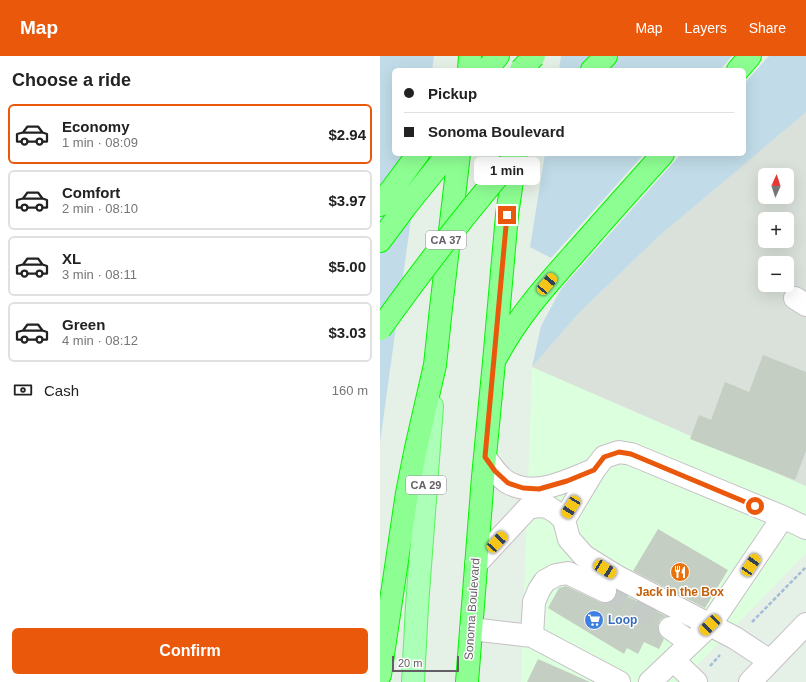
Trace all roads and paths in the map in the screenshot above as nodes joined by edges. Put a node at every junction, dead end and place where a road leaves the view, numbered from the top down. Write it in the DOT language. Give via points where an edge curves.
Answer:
graph roads {
  1 [pos="470,56"];
  2 [pos="498,56"];
  3 [pos="530,56"];
  4 [pos="534,56"];
  5 [pos="606,56"];
  6 [pos="750,56"];
  7 [pos="469,68"];
  8 [pos="488,68"];
  9 [pos="523,68"];
  10 [pos="528,68"];
  11 [pos="594,68"];
  12 [pos="740,68"];
  13 [pos="417,156"];
  14 [pos="446,156"];
  15 [pos="459,156"];
  16 [pos="514,156"];
  17 [pos="516,156"];
  18 [pos="661,156"];
  19 [pos="380,205"];
  20 [pos="380,241"];
  21 [pos="380,329"];
  22 [pos="494,362"];
  23 [pos="435,365"];
  24 [pos="485,457"];
  25 [pos="594,470"];
  26 [pos="783,517"];
  27 [pos="564,520"];
  28 [pos="806,528"];
  29 [pos="476,564"];
  30 [pos="605,591"];
  31 [pos="806,624"];
  32 [pos="710,625"];
  33 [pos="670,628"];
  34 [pos="471,629"];
  35 [pos="532,636"];
  36 [pos="692,643"];
  37 [pos="673,660"];
  38 [pos="770,661"];
  39 [pos="380,675"];
  40 [pos="754,681"];
  41 [pos="413,682"];
  42 [pos="467,682"];
  43 [pos="619,682"];
  44 [pos="650,682"];
  45 [pos="696,682"];
  1 -- 7 [label="highway"];
  2 -- 8 [label="highway"];
  3 -- 10 [label="highway"];
  4 -- 9 [label="highway, bridge"];
  5 -- 11 [label="highway"];
  6 -- 12 [label="highway"];
  13 -- 19 [label="highway"];
  14 -- 20 [label="highway"];
  15 -- 23 [label="highway, CA 29"];
  16 -- 21 [label="highway, CA 37, bridge" via="447,238"];
  17 -- 22 [label="highway, Sonoma Boulevard" via="507,215"];
  18 -- 22 [label="highway" via="537,296 505,341"];
  22 -- 24 [label="highway, Sonoma Boulevard"];
  23 -- 39 [label="highway" via="407,493"];
  23 -- 41 [label="main road, CA 29"];
  24 -- 25 [label="street" via="508,483 523,488 539,489"];
  24 -- 29 [label="highway, Sonoma Boulevard"];
  25 -- 26 [label="street" via="604,457 619,452 631,454"];
  25 -- 27 [label="street"];
  26 -- 28 [label="street"];
  26 -- 32 [label="street"];
  27 -- 29 [label="street" via="548,507 528,508"];
  27 -- 32 [label="street" via="569,539 584,556 616,576"];
  29 -- 34 [label="highway, Sonoma Boulevard"];
  30 -- 35 [label="street" via="568,573 550,578 539,590 534,602"];
  31 -- 38 [label="street"];
  32 -- 36 [label="street"];
  32 -- 38 [label="street" via="736,638"];
  33 -- 36 [label="street"];
  34 -- 35 [label="street"];
  34 -- 42 [label="highway, Sonoma Boulevard"];
  35 -- 43 [label="street"];
  36 -- 37 [label="street"];
  37 -- 44 [label="street"];
  37 -- 45 [label="street"];
  38 -- 40 [label="street"];
}
